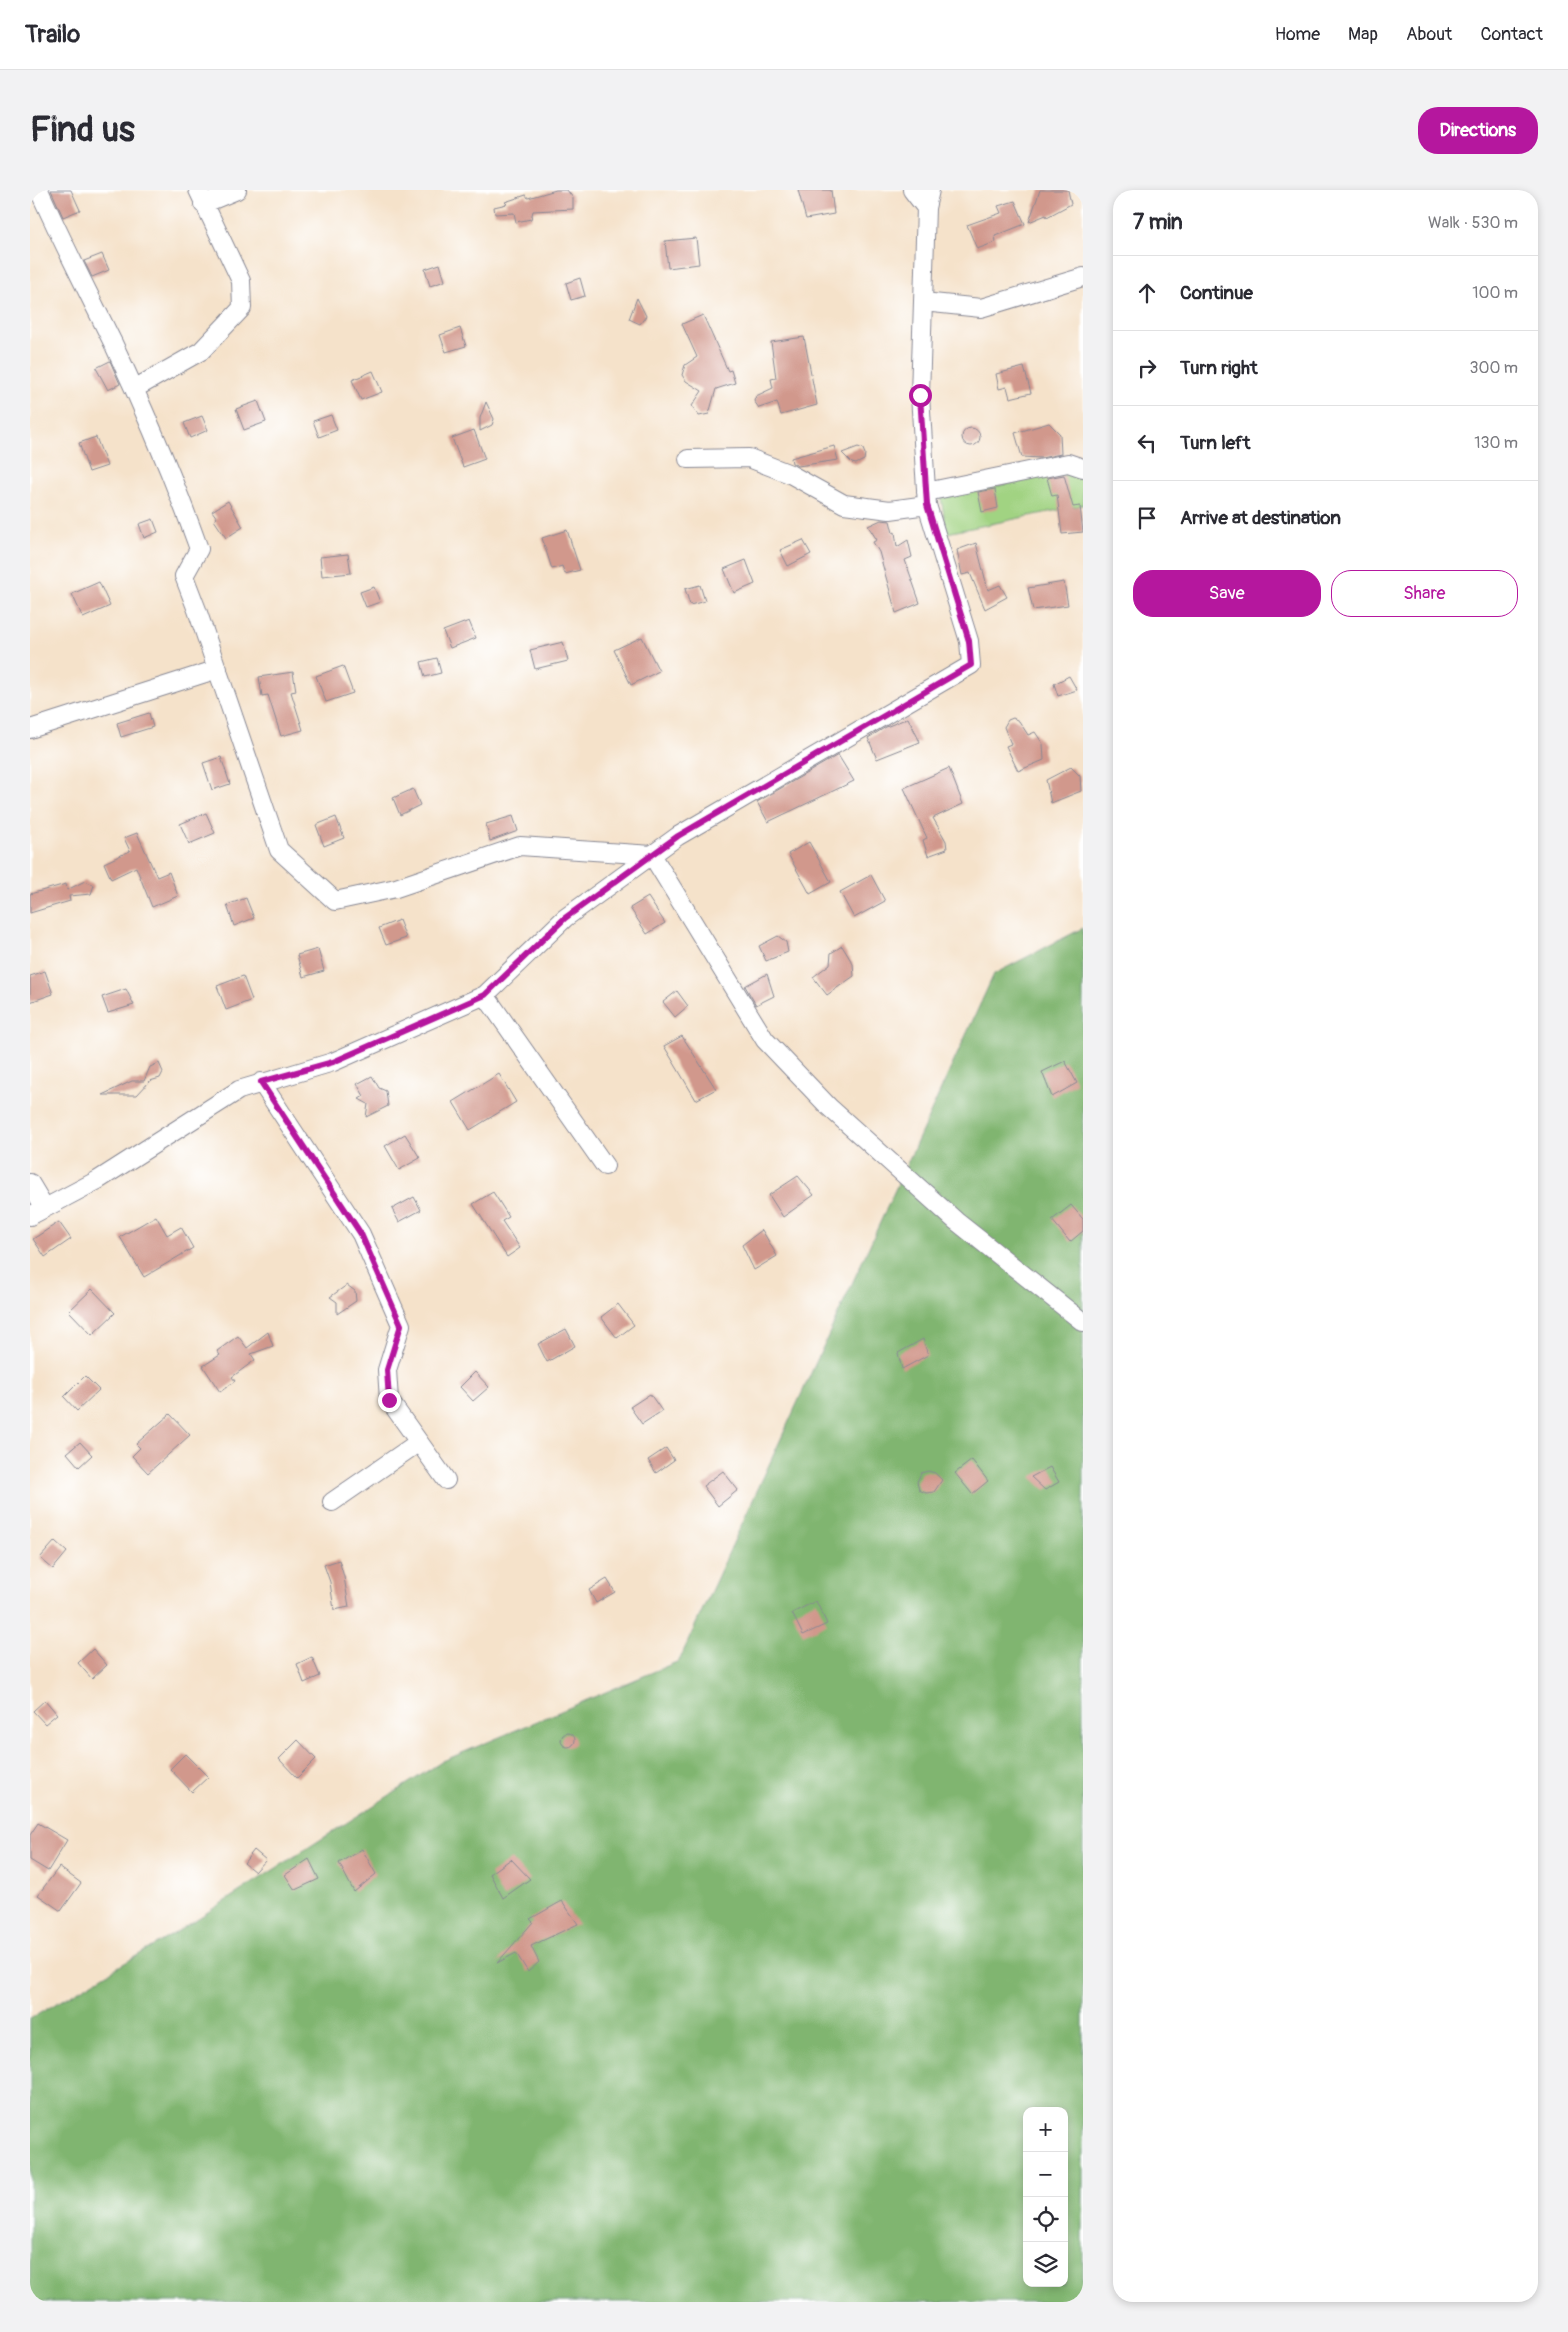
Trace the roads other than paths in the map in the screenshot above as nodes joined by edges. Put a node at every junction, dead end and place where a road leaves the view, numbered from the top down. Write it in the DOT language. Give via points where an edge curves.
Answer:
graph roads {
  1 [pos="39,190"];
  2 [pos="237,190"];
  3 [pos="912,190"];
  4 [pos="930,190"];
  5 [pos="200,197"];
  6 [pos="926,208"];
  7 [pos="1083,277"];
  8 [pos="923,302"];
  9 [pos="134,389"];
  10 [pos="688,459"];
  11 [pos="1083,468"];
  12 [pos="926,498"];
  13 [pos="218,669"];
  14 [pos="30,729"];
  15 [pos="652,855"];
  16 [pos="485,995"];
  17 [pos="261,1082"];
  18 [pos="605,1166"];
  19 [pos="30,1182"];
  20 [pos="37,1212"];
  21 [pos="1083,1322"];
  22 [pos="419,1442"];
  23 [pos="446,1480"];
  24 [pos="332,1502"];
  1 -- 9 [label="street"];
  2 -- 5 [label="street"];
  3 -- 6 [label="street"];
  4 -- 6 [label="street"];
  5 -- 9 [label="street" via="241,281 242,308 201,351"];
  6 -- 8 [label="street"];
  7 -- 8 [label="street" via="981,308"];
  8 -- 12 [label="street" via="920,395"];
  9 -- 13 [label="street" via="182,500 199,549 184,576"];
  10 -- 12 [label="street" via="749,458 790,474 844,504 890,510"];
  11 -- 12 [label="street" via="1068,463"];
  12 -- 15 [label="street" via="969,641 971,665 686,831"];
  13 -- 14 [label="street"];
  13 -- 15 [label="street" via="279,850 335,901 396,888 520,846"];
  15 -- 16 [label="street" via="565,918"];
  15 -- 21 [label="street" via="766,1040 829,1107 956,1221"];
  16 -- 17 [label="street" via="333,1062"];
  16 -- 18 [label="street"];
  17 -- 20 [label="street" via="239,1090 98,1180"];
  17 -- 22 [label="street" via="361,1234 401,1325 387,1370 389,1400"];
  19 -- 20 [label="street"];
  22 -- 23 [label="street"];
  22 -- 24 [label="street"];
}
